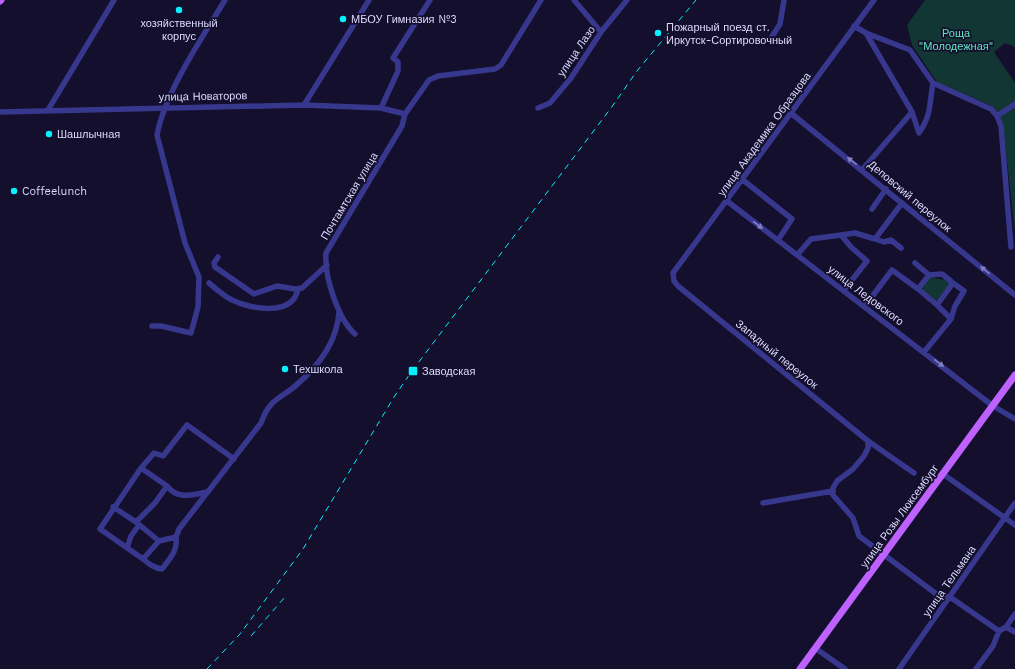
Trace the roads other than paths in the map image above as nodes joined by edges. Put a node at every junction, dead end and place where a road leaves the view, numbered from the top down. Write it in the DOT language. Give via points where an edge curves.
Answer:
graph roads {
  1 [pos="114,0"];
  2 [pos="226,0"];
  3 [pos="369,0"];
  4 [pos="430,0"];
  5 [pos="541,0"];
  6 [pos="574,0"];
  7 [pos="627,0"];
  8 [pos="784,0"];
  9 [pos="874,0"];
  10 [pos="854,26"];
  11 [pos="601,32"];
  12 [pos="866,33"];
  13 [pos="771,38"];
  14 [pos="933,83"];
  15 [pos="1015,104"];
  16 [pos="304,105"];
  17 [pos="167,107"];
  18 [pos="381,108"];
  19 [pos="538,108"];
  20 [pos="48,110"];
  21 [pos="0,112"];
  22 [pos="912,112"];
  23 [pos="405,114"];
  24 [pos="792,114"];
  25 [pos="997,116"];
  26 [pos="862,170"];
  27 [pos="742,180"];
  28 [pos="886,190"];
  29 [pos="727,201"];
  30 [pos="902,203"];
  31 [pos="872,209"];
  32 [pos="842,235"];
  33 [pos="875,239"];
  34 [pos="778,240"];
  35 [pos="1011,247"];
  36 [pos="901,248"];
  37 [pos="797,255"];
  38 [pos="218,257"];
  39 [pos="915,262"];
  40 [pos="327,265"];
  41 [pos="930,275"];
  42 [pos="674,281"];
  43 [pos="209,283"];
  44 [pos="954,283"];
  45 [pos="298,289"];
  46 [pos="918,289"];
  47 [pos="844,290"];
  48 [pos="1015,295"];
  49 [pos="937,305"];
  50 [pos="865,306"];
  51 [pos="339,312"];
  52 [pos="951,319"];
  53 [pos="152,326"];
  54 [pos="355,334"];
  55 [pos="924,352"];
  56 [pos="1015,375"];
  57 [pos="993,406"];
  58 [pos="1015,419"];
  59 [pos="868,441"];
  60 [pos="234,459"];
  61 [pos="141,468"];
  62 [pos="914,473"];
  63 [pos="943,474"];
  64 [pos="167,486"];
  65 [pos="833,491"];
  66 [pos="207,492"];
  67 [pos="763,503"];
  68 [pos="1015,503"];
  69 [pos="114,507"];
  70 [pos="1005,518"];
  71 [pos="137,523"];
  72 [pos="1015,525"];
  73 [pos="176,537"];
  74 [pos="159,541"];
  75 [pos="127,548"];
  76 [pos="884,555"];
  77 [pos="143,559"];
  78 [pos="950,597"];
  79 [pos="1015,614"];
  80 [pos="1006,627"];
  81 [pos="999,631"];
  82 [pos="1015,632"];
  83 [pos="815,648"];
  84 [pos="800,669"];
  85 [pos="845,669"];
  86 [pos="899,669"];
  87 [pos="976,669"];
  1 -- 20 [label="street"];
  2 -- 17 [label="street" via="180,77"];
  3 -- 16 [label="street"];
  4 -- 18 [label="street" via="393,58 398,62 398,71"];
  5 -- 23 [label="street, Почтамтская улица" via="501,65 495,69 438,76 428,80"];
  6 -- 11 [label="street"];
  7 -- 11 [label="street, улица Лазо"];
  8 -- 13 [label="street" via="780,24"];
  9 -- 10 [label="street, улица Академика Образцова"];
  10 -- 12 [label="street"];
  10 -- 24 [label="street, улица Академика Образцова"];
  11 -- 19 [label="street, улица Лазо" via="567,83 550,103"];
  12 -- 14 [label="street" via="910,50"];
  12 -- 22 [label="street"];
  14 -- 22 [label="street" via="927,121 919,133"];
  14 -- 25 [label="street" via="991,109"];
  15 -- 25 [label="street"];
  16 -- 17 [label="street, улица Новаторов"];
  16 -- 18 [label="street, улица Новаторов"];
  17 -- 20 [label="street, улица Новаторов"];
  17 -- 53 [label="street" via="159,123 157,141 185,243 199,277 198,307 191,333"];
  18 -- 23 [label="street, улица Новаторов"];
  20 -- 21 [label="street, улица Новаторов"];
  22 -- 26 [label="street"];
  23 -- 40 [label="street, Почтамтская улица" via="402,126 326,254"];
  26 -- 24 [label="street, Деповский переулок, one-way"];
  24 -- 27 [label="street, улица Академика Образцова"];
  25 -- 35 [label="street" via="1001,126"];
  26 -- 28 [label="street, Деповский переулок"];
  27 -- 29 [label="street, улица Академика Образцова"];
  27 -- 34 [label="street" via="792,219"];
  28 -- 30 [label="street, Деповский переулок"];
  28 -- 31 [label="street"];
  29 -- 34 [label="street, улица Ледовского, one-way"];
  29 -- 42 [label="street, улица Академика Образцова" via="673,274"];
  30 -- 33 [label="street"];
  48 -- 30 [label="street, Деповский переулок, one-way"];
  32 -- 33 [label="street" via="859,234"];
  32 -- 37 [label="street" via="811,239"];
  32 -- 47 [label="street" via="867,261"];
  33 -- 36 [label="street" via="884,242 891,240"];
  34 -- 37 [label="street, улица Ледовского"];
  37 -- 47 [label="street, улица Ледовского"];
  38 -- 45 [label="street" via="214,262 215,266 251,293 259,293 277,286"];
  39 -- 41 [label="street"];
  40 -- 45 [label="street"];
  40 -- 51 [label="street, Почтамтская улица"];
  41 -- 44 [label="street" via="942,274"];
  41 -- 46 [label="street"];
  42 -- 59 [label="street, Западный переулок"];
  43 -- 45 [label="street" via="231,300 263,308 274,308 290,302"];
  44 -- 49 [label="street"];
  44 -- 52 [label="street" via="964,291"];
  46 -- 49 [label="street"];
  46 -- 50 [label="street" via="892,270"];
  47 -- 50 [label="street, улица Ледовского"];
  49 -- 52 [label="street"];
  50 -- 55 [label="street, улица Ледовского"];
  51 -- 54 [label="street, Почтамтская улица"];
  51 -- 60 [label="street" via="338,325 330,346 299,382 278,397 268,408"];
  52 -- 55 [label="street"];
  55 -- 57 [label="street, улица Ледовского, one-way"];
  56 -- 57 [label="main road, улица Розы Люксембург"];
  57 -- 58 [label="street, улица Ледовского"];
  57 -- 63 [label="main road, улица Розы Люксембург"];
  59 -- 62 [label="street, Западный переулок"];
  59 -- 65 [label="street" via="864,456 854,469 837,481"];
  60 -- 61 [label="street" via="187,425 163,456 154,453"];
  60 -- 66 [label="street"];
  61 -- 64 [label="street"];
  61 -- 69 [label="street"];
  63 -- 70 [label="street"];
  63 -- 76 [label="main road, улица Розы Люксембург"];
  64 -- 66 [label="street" via="180,496"];
  64 -- 71 [label="street"];
  65 -- 67 [label="street"];
  65 -- 76 [label="street" via="853,518 859,536"];
  66 -- 73 [label="street" via="179,529"];
  68 -- 70 [label="street, улица Тельмана"];
  69 -- 71 [label="street"];
  69 -- 75 [label="street" via="101,530"];
  70 -- 72 [label="street"];
  70 -- 78 [label="street, улица Тельмана"];
  71 -- 74 [label="street"];
  71 -- 75 [label="street"];
  73 -- 74 [label="street"];
  73 -- 77 [label="street" via="176,548 162,569 155,568"];
  74 -- 77 [label="street"];
  75 -- 77 [label="street"];
  76 -- 78 [label="street" via="939,596"];
  76 -- 83 [label="main road, улица Розы Люксембург"];
  78 -- 81 [label="street"];
  78 -- 86 [label="street, улица Тельмана"];
  79 -- 80 [label="street"];
  80 -- 81 [label="street"];
  80 -- 82 [label="street"];
  81 -- 87 [label="street" via="993,646"];
  83 -- 84 [label="main road, улица Розы Люксембург"];
  83 -- 85 [label="street"];
}
